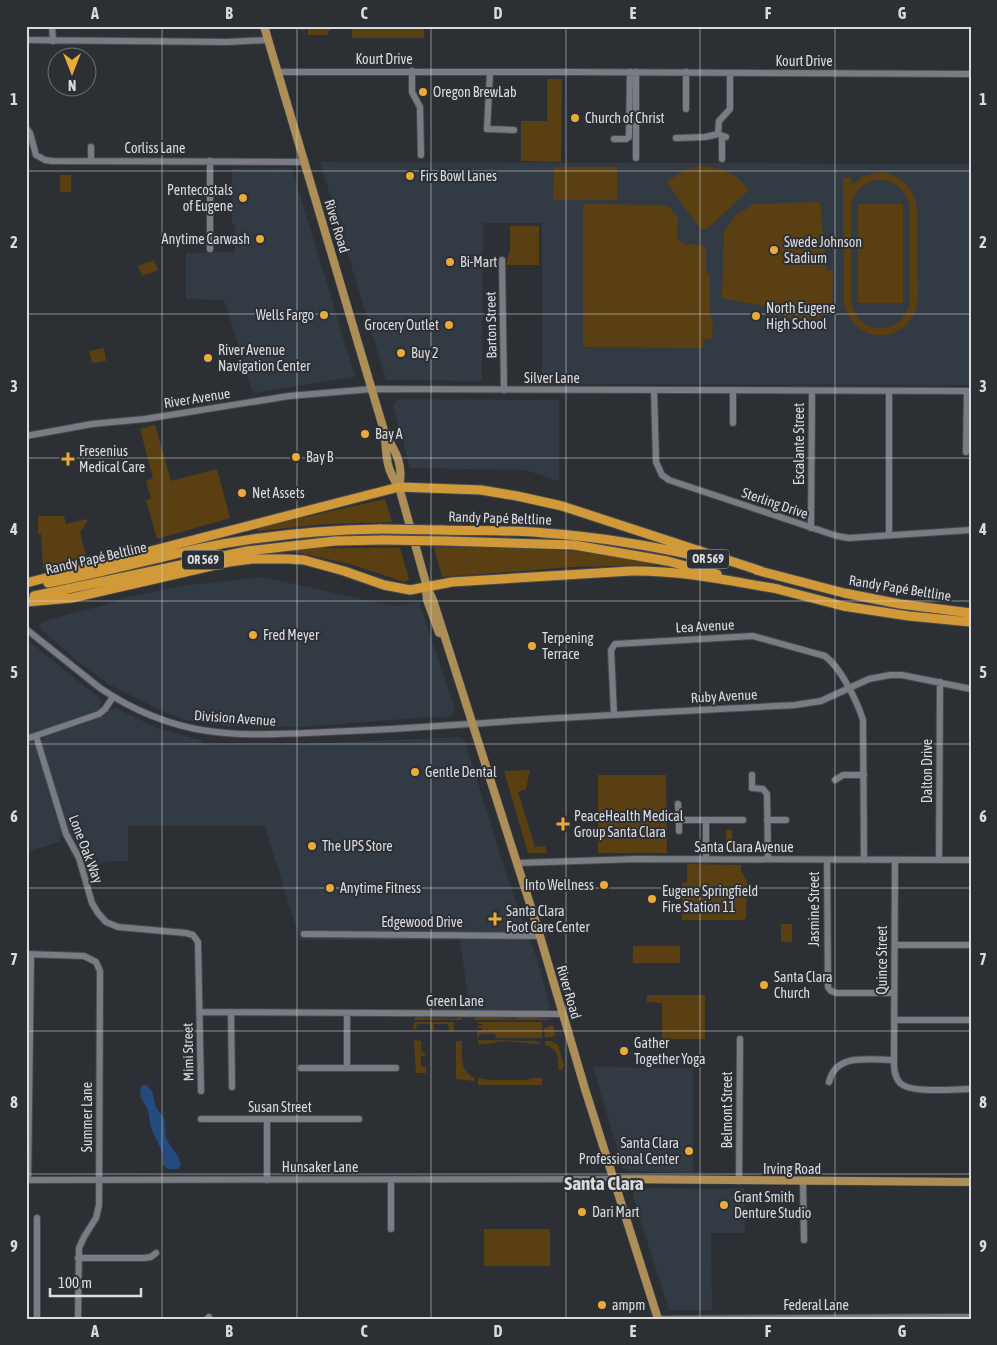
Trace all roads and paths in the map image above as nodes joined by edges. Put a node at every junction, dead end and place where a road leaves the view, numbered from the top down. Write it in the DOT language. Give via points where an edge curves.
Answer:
graph roads {
  1 [pos="52,26"];
  2 [pos="264,26"];
  3 [pos="26,40"];
  4 [pos="268,40"];
  5 [pos="54,41"];
  6 [pos="278,72"];
  7 [pos="412,72"];
  8 [pos="490,72"];
  9 [pos="633,72"];
  10 [pos="686,72"];
  11 [pos="730,73"];
  12 [pos="971,74"];
  13 [pos="686,109"];
  14 [pos="26,128"];
  15 [pos="514,130"];
  16 [pos="722,136"];
  17 [pos="676,138"];
  18 [pos="614,139"];
  19 [pos="91,147"];
  20 [pos="421,155"];
  21 [pos="636,158"];
  22 [pos="722,159"];
  23 [pos="91,161"];
  24 [pos="210,161"];
  25 [pos="305,162"];
  26 [pos="210,249"];
  27 [pos="502,260"];
  28 [pos="372,389"];
  29 [pos="504,390"];
  30 [pos="654,390"];
  31 [pos="733,390"];
  32 [pos="812,390"];
  33 [pos="889,391"];
  34 [pos="969,391"];
  35 [pos="733,423"];
  36 [pos="26,436"];
  37 [pos="966,452"];
  38 [pos="399,487"];
  39 [pos="811,528"];
  40 [pos="971,530"];
  41 [pos="889,535"];
  42 [pos="760,571"];
  43 [pos="26,583"];
  44 [pos="26,587"];
  45 [pos="426,587"];
  46 [pos="778,589"];
  47 [pos="26,598"];
  48 [pos="26,602"];
  49 [pos="971,613"];
  50 [pos="971,622"];
  51 [pos="26,629"];
  52 [pos="940,682"];
  53 [pos="848,689"];
  54 [pos="971,689"];
  55 [pos="114,696"];
  56 [pos="614,715"];
  57 [pos="472,724"];
  58 [pos="36,736"];
  59 [pos="26,739"];
  60 [pos="752,775"];
  61 [pos="864,775"];
  62 [pos="835,780"];
  63 [pos="678,804"];
  64 [pos="679,820"];
  65 [pos="706,820"];
  66 [pos="743,820"];
  67 [pos="768,820"];
  68 [pos="786,820"];
  69 [pos="679,831"];
  70 [pos="706,859"];
  71 [pos="768,859"];
  72 [pos="827,860"];
  73 [pos="864,860"];
  74 [pos="894,860"];
  75 [pos="940,860"];
  76 [pos="971,860"];
  77 [pos="517,863"];
  78 [pos="304,934"];
  79 [pos="540,936"];
  80 [pos="895,945"];
  81 [pos="971,945"];
  82 [pos="28,954"];
  83 [pos="894,993"];
  84 [pos="200,1012"];
  85 [pos="231,1012"];
  86 [pos="347,1013"];
  87 [pos="563,1014"];
  88 [pos="895,1020"];
  89 [pos="971,1020"];
  90 [pos="740,1038"];
  91 [pos="894,1060"];
  92 [pos="301,1068"];
  93 [pos="347,1068"];
  94 [pos="396,1068"];
  95 [pos="27,1082"];
  96 [pos="828,1082"];
  97 [pos="232,1087"];
  98 [pos="971,1089"];
  99 [pos="201,1091"];
  100 [pos="201,1119"];
  101 [pos="267,1119"];
  102 [pos="359,1119"];
  103 [pos="613,1179"];
  104 [pos="27,1180"];
  105 [pos="99,1180"];
  106 [pos="267,1180"];
  107 [pos="391,1180"];
  108 [pos="739,1181"];
  109 [pos="803,1182"];
  110 [pos="971,1182"];
  111 [pos="38,1218"];
  112 [pos="392,1228"];
  113 [pos="804,1240"];
  114 [pos="156,1253"];
  115 [pos="78,1258"];
  116 [pos="971,1317"];
  117 [pos="799,1318"];
  118 [pos="873,1318"];
  119 [pos="963,1318"];
  120 [pos="37,1319"];
  121 [pos="78,1319"];
  122 [pos="658,1319"];
  123 [pos="662,1319"];
  1 -- 5 [label="street"];
  2 -- 4 [label="main road, River Road"];
  3 -- 5 [label="street"];
  4 -- 5 [label="street"];
  4 -- 6 [label="main road, River Road"];
  6 -- 7 [label="street, Kourt Drive"];
  6 -- 25 [label="main road, River Road"];
  7 -- 8 [label="street, Kourt Drive"];
  7 -- 20 [label="street" via="412,92 420,107"];
  8 -- 9 [label="street, Kourt Drive"];
  8 -- 15 [label="street" via="487,129"];
  9 -- 10 [label="street, Kourt Drive"];
  9 -- 18 [label="street" via="629,136"];
  9 -- 21 [label="street"];
  10 -- 11 [label="street, Kourt Drive"];
  10 -- 13 [label="street"];
  11 -- 12 [label="street, Kourt Drive"];
  11 -- 16 [label="street" via="730,109 719,122"];
  14 -- 23 [label="street, Corliss Lane" via="39,158"];
  16 -- 17 [label="street"];
  16 -- 22 [label="street"];
  19 -- 23 [label="street"];
  23 -- 24 [label="street, Corliss Lane"];
  24 -- 25 [label="street, Corliss Lane"];
  24 -- 26 [label="street"];
  25 -- 28 [label="main road, River Road"];
  27 -- 29 [label="street, Barton Street"];
  28 -- 29 [label="street, Silver Lane"];
  28 -- 36 [label="street, River Avenue" via="289,396"];
  28 -- 38 [label="main road, River Road" via="385,434 396,453 402,475"];
  29 -- 30 [label="street, Silver Lane"];
  30 -- 31 [label="street, Silver Lane"];
  30 -- 39 [label="street, Sterling Drive" via="656,462 662,475"];
  31 -- 32 [label="street, Silver Lane"];
  31 -- 35 [label="street"];
  32 -- 33 [label="street, Silver Lane"];
  32 -- 39 [label="street, Escalante Street"];
  33 -- 34 [label="street, Silver Lane"];
  33 -- 41 [label="street"];
  34 -- 37 [label="street"];
  38 -- 42 [label="highway" via="481,490 562,506"];
  38 -- 43 [label="highway"];
  38 -- 45 [label="main road, River Road"];
  39 -- 41 [label="street, Sterling Drive" via="849,538"];
  40 -- 41 [label="street, Sterling Drive"];
  42 -- 44 [label="highway, Randy Papé Beltline / OR 569, bridge" via="670,550 543,533 322,531 197,549"];
  42 -- 49 [label="highway, Randy Papé Beltline / OR 569" via="844,593"];
  45 -- 46 [label="highway" via="452,582 657,570"];
  45 -- 48 [label="highway" via="414,590 398,588 304,560 252,559 72,598"];
  45 -- 57 [label="main road, River Road" via="429,604"];
  46 -- 47 [label="highway, Randy Papé Beltline / OR 569, bridge" via="667,561 574,545 383,540 327,542 248,551"];
  46 -- 50 [label="highway, Randy Papé Beltline / OR 569" via="843,606"];
  51 -- 55 [label="street, Division Avenue"];
  52 -- 53 [label="street, Ruby Avenue" via="890,675 869,679"];
  52 -- 54 [label="street, Ruby Avenue"];
  52 -- 75 [label="street, Dalton Drive"];
  53 -- 56 [label="street, Ruby Avenue" via="821,701 795,705"];
  53 -- 56 [label="street, Lea Avenue" via="836,666 824,656 757,636 618,643 611,650"];
  53 -- 61 [label="street" via="863,720"];
  55 -- 57 [label="street, Division Avenue" via="173,724 231,734"];
  55 -- 58 [label="street" via="99,714"];
  56 -- 57 [label="street, Ruby Avenue"];
  57 -- 77 [label="main road, River Road"];
  58 -- 59 [label="street"];
  58 -- 84 [label="street, Lone Oak Way" via="66,834 78,856 96,910 106,922 118,927 186,933 194,937 199,949"];
  60 -- 67 [label="street" via="752,788 767,793"];
  61 -- 62 [label="street" via="843,775"];
  61 -- 73 [label="street"];
  63 -- 64 [label="street"];
  64 -- 65 [label="street"];
  64 -- 69 [label="street"];
  65 -- 66 [label="street"];
  65 -- 70 [label="street"];
  67 -- 68 [label="street"];
  67 -- 71 [label="street"];
  70 -- 71 [label="street, Santa Clara Avenue"];
  70 -- 77 [label="street, Santa Clara Avenue"];
  71 -- 72 [label="street, Santa Clara Avenue"];
  72 -- 73 [label="street, Santa Clara Avenue"];
  72 -- 83 [label="street, Jasmine Street" via="829,988 841,993"];
  73 -- 74 [label="street, Santa Clara Avenue"];
  74 -- 75 [label="street, Santa Clara Avenue"];
  74 -- 80 [label="street, Quince Street"];
  75 -- 76 [label="street, Santa Clara Avenue"];
  77 -- 79 [label="main road, River Road"];
  78 -- 79 [label="street, Edgewood Drive"];
  79 -- 87 [label="main road, River Road"];
  80 -- 81 [label="street"];
  80 -- 83 [label="street, Quince Street"];
  82 -- 95 [label="street"];
  82 -- 105 [label="street, Summer Lane" via="84,956 96,962 100,971"];
  83 -- 88 [label="street, Quince Street"];
  84 -- 85 [label="street, Green Lane"];
  84 -- 99 [label="street, Mimi Street"];
  85 -- 86 [label="street, Green Lane"];
  85 -- 97 [label="street"];
  86 -- 87 [label="street, Green Lane"];
  86 -- 93 [label="street"];
  87 -- 103 [label="main road, River Road"];
  88 -- 89 [label="street"];
  88 -- 91 [label="street, Quince Street"];
  90 -- 108 [label="street, Belmont Street"];
  91 -- 96 [label="street" via="848,1060 835,1068"];
  91 -- 98 [label="street, Quince Street" via="895,1072 903,1085 911,1088"];
  92 -- 93 [label="street"];
  93 -- 94 [label="street"];
  95 -- 104 [label="street"];
  100 -- 101 [label="street, Susan Street"];
  101 -- 102 [label="street, Susan Street"];
  101 -- 106 [label="street"];
  103 -- 107 [label="street, Hunsaker Lane"];
  103 -- 108 [label="main road, Irving Road"];
  103 -- 122 [label="main road, River Road"];
  104 -- 105 [label="street, Hunsaker Lane"];
  105 -- 106 [label="street, Hunsaker Lane"];
  105 -- 115 [label="street, Summer Lane" via="98,1214 81,1242"];
  106 -- 107 [label="street, Hunsaker Lane"];
  107 -- 112 [label="street"];
  108 -- 109 [label="main road, Irving Road"];
  109 -- 110 [label="main road, Irving Road"];
  109 -- 113 [label="street"];
  111 -- 120 [label="street"];
  114 -- 115 [label="street" via="144,1258"];
  115 -- 121 [label="street, Summer Lane"];
  116 -- 119 [label="street, Federal Lane"];
  117 -- 118 [label="street, Federal Lane"];
  117 -- 123 [label="street, Federal Lane"];
  118 -- 119 [label="street, Federal Lane"];
}
